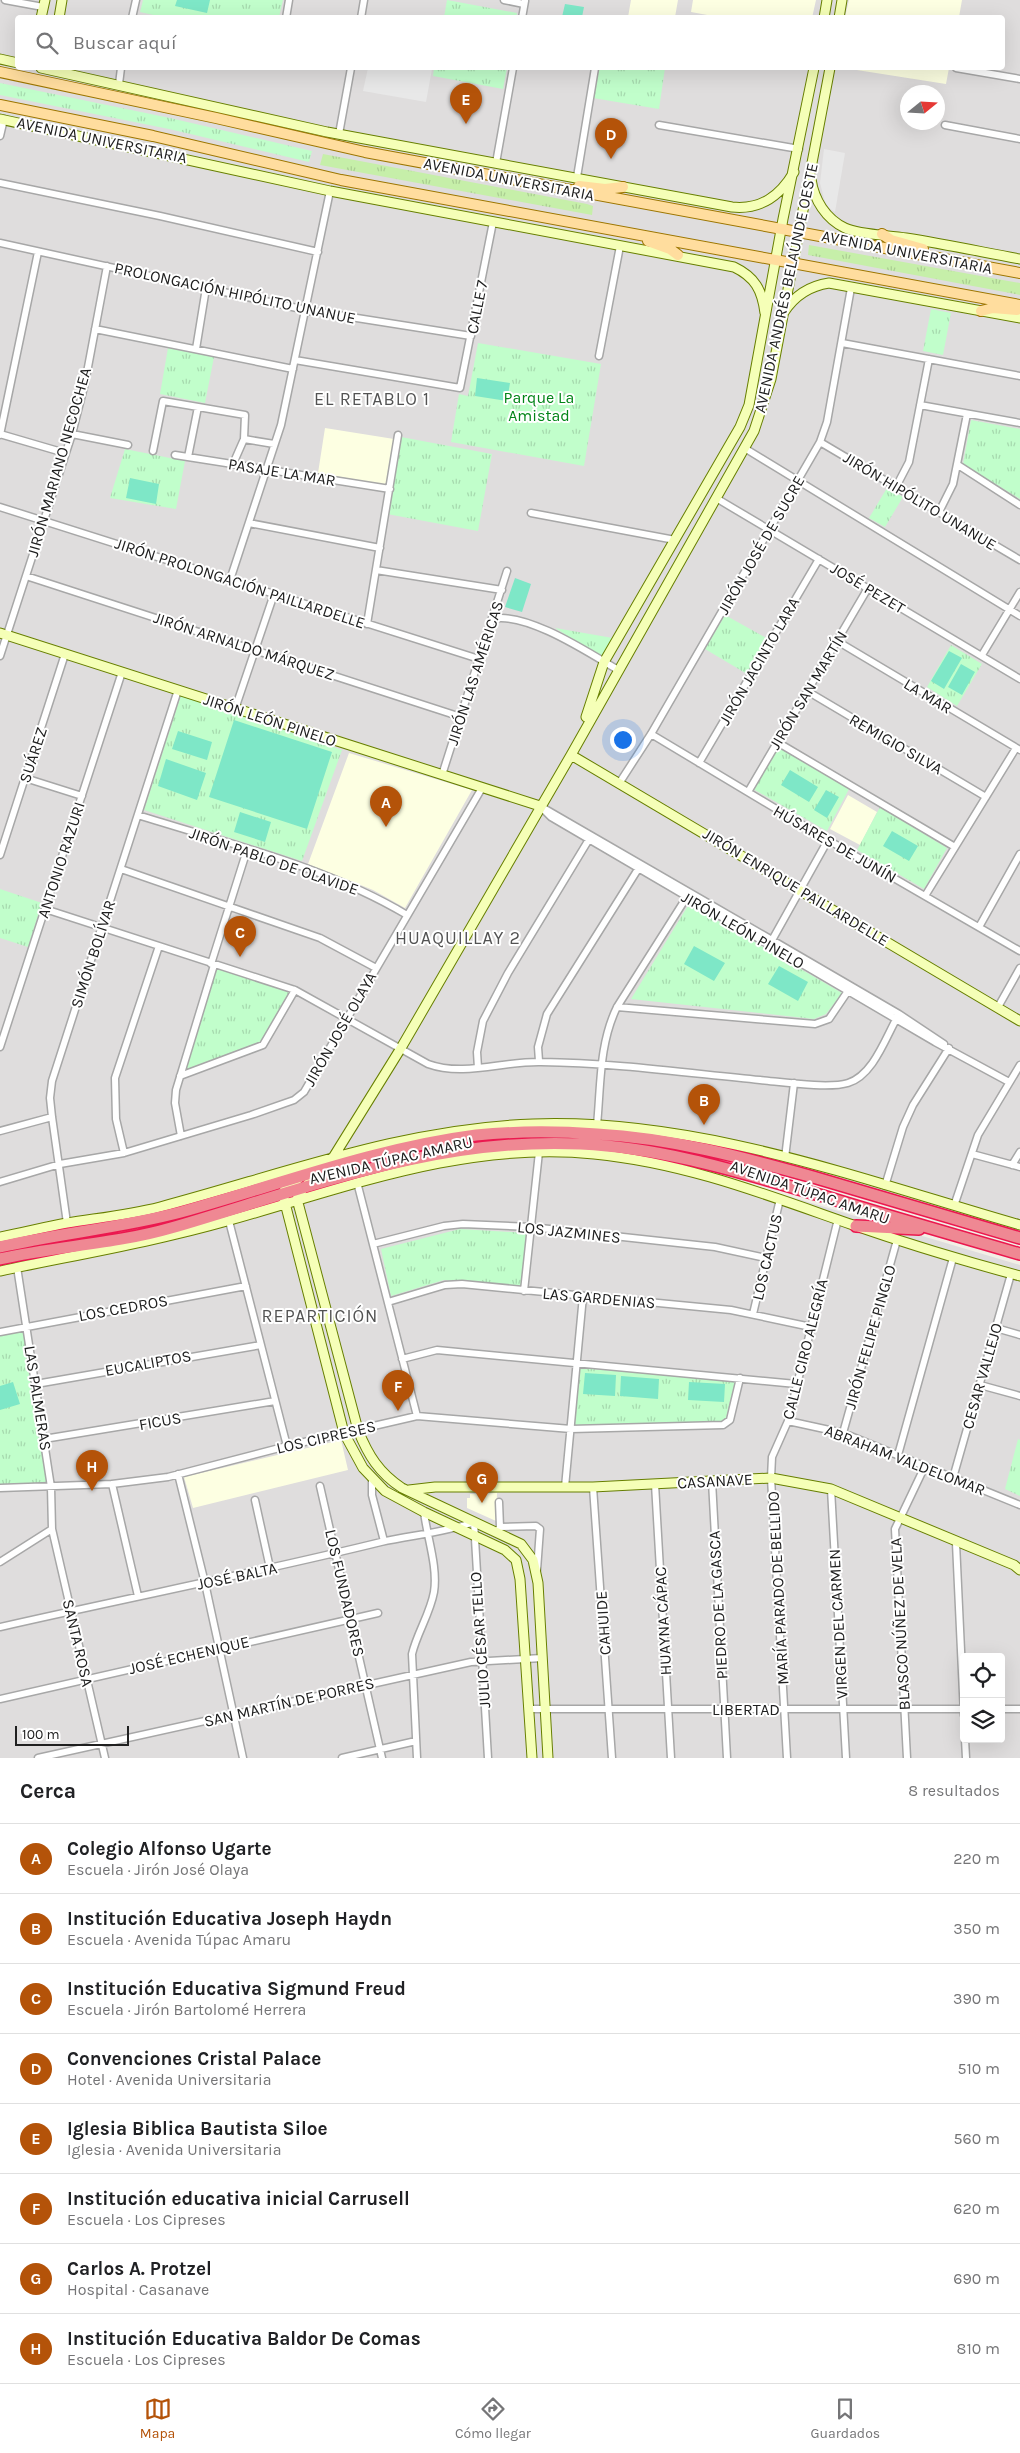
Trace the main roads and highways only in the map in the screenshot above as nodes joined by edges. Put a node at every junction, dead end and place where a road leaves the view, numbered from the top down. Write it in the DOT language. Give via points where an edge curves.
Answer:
graph roads {
  1 [pos="0,72"];
  2 [pos="0,104"];
  3 [pos="623,187"];
  4 [pos="554,188"];
  5 [pos="629,233"];
  6 [pos="882,234"];
  7 [pos="678,255"];
  8 [pos="934,257"];
  9 [pos="1020,273"];
  10 [pos="1020,305"];
  11 [pos="1020,310"];
  12 [pos="981,311"];
  13 [pos="304,1180"];
  14 [pos="856,1226"];
  15 [pos="939,1230"];
  16 [pos="1020,1238"];
  17 [pos="0,1247"];
  18 [pos="1020,1254"];
  19 [pos="0,1259"];
  1 -- 4 [label="main road, AVENIDA UNIVERSITARIA" via="357,151"];
  2 -- 5 [label="main road, AVENIDA UNIVERSITARIA" via="341,180"];
  3 -- 4 [label="main road" via="605,189 567,185"];
  4 -- 8 [label="main road, AVENIDA UNIVERSITARIA"];
  5 -- 7 [label="main road"];
  5 -- 10 [label="main road, AVENIDA UNIVERSITARIA"];
  6 -- 8 [label="main road" via="891,240 924,249"];
  8 -- 9 [label="main road, AVENIDA UNIVERSITARIA"];
  11 -- 12 [label="main road" via="993,308"];
  13 -- 15 [label="highway, AVENIDA TÚPAC AMARU" via="474,1147 530,1143 596,1144 706,1162"];
  13 -- 16 [label="highway, AVENIDA TÚPAC AMARU" via="321,1165 477,1135 528,1132 617,1135 677,1142 739,1156"];
  13 -- 17 [label="highway, AVENIDA TÚPAC AMARU" via="143,1221"];
  13 -- 19 [label="highway, AVENIDA TÚPAC AMARU" via="284,1198 168,1229"];
  14 -- 15 [label="highway"];
  15 -- 18 [label="highway, AVENIDA TÚPAC AMARU"];
}
